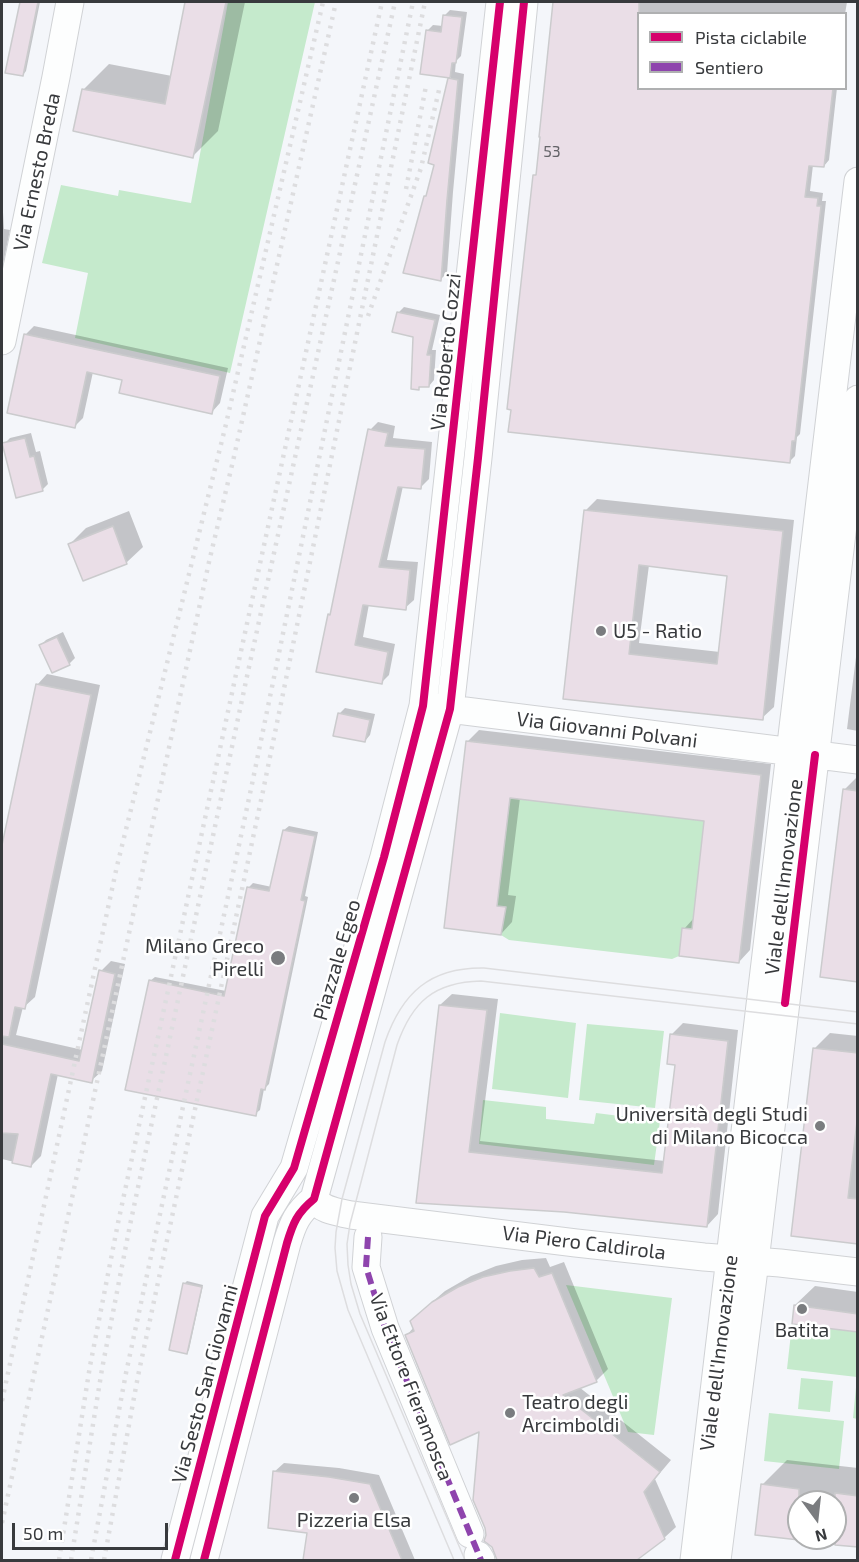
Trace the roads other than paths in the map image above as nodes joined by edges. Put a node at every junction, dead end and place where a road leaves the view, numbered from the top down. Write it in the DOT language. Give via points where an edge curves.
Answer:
graph roads {
  1 [pos="70,2"];
  2 [pos="500,2"];
  3 [pos="524,2"];
  4 [pos="858,181"];
  5 [pos="854,240"];
  6 [pos="2,341"];
  7 [pos="858,399"];
  8 [pos="436,708"];
  9 [pos="803,753"];
  10 [pos="858,760"];
  11 [pos="314,1199"];
  12 [pos="265,1216"];
  13 [pos="368,1237"];
  14 [pos="743,1260"];
  15 [pos="858,1272"];
  16 [pos="476,1550"];
  17 [pos="175,1560"];
  18 [pos="204,1560"];
  19 [pos="694,1560"];
  20 [pos="717,1560"];
  1 -- 6 [label="street, Via Ernesto Breda"];
  2 -- 8 [label="street, Via Roberto Cozzi"];
  3 -- 8 [label="street" via="478,458"];
  4 -- 5 [label="street, Viale dell'Innovazione"];
  5 -- 9 [label="street, Viale dell'Innovazione"];
  7 -- 9 [label="street, Viale dell'Innovazione"];
  8 -- 9 [label="street, Via Giovanni Polvani"];
  8 -- 11 [label="street, Piazzale Egeo"];
  8 -- 12 [label="street, Piazzale Egeo" via="384,857 294,1168"];
  9 -- 10 [label="street, Via Giovanni Polvani"];
  9 -- 14 [label="street, Viale dell'Innovazione"];
  11 -- 14 [label="street, Via Piero Caldirola" via="329,1210 351,1215"];
  11 -- 18 [label="street" via="295,1219 287,1243"];
  12 -- 17 [label="street, Via Sesto San Giovanni"];
  13 -- 16 [label="street, Via Ettore Fieramosca" via="366,1267 385,1328"];
  14 -- 15 [label="street, Via Piero Caldirola"];
  14 -- 19 [label="street, Viale dell'Innovazione"];
  14 -- 20 [label="street, Viale dell'Innovazione"];
}
